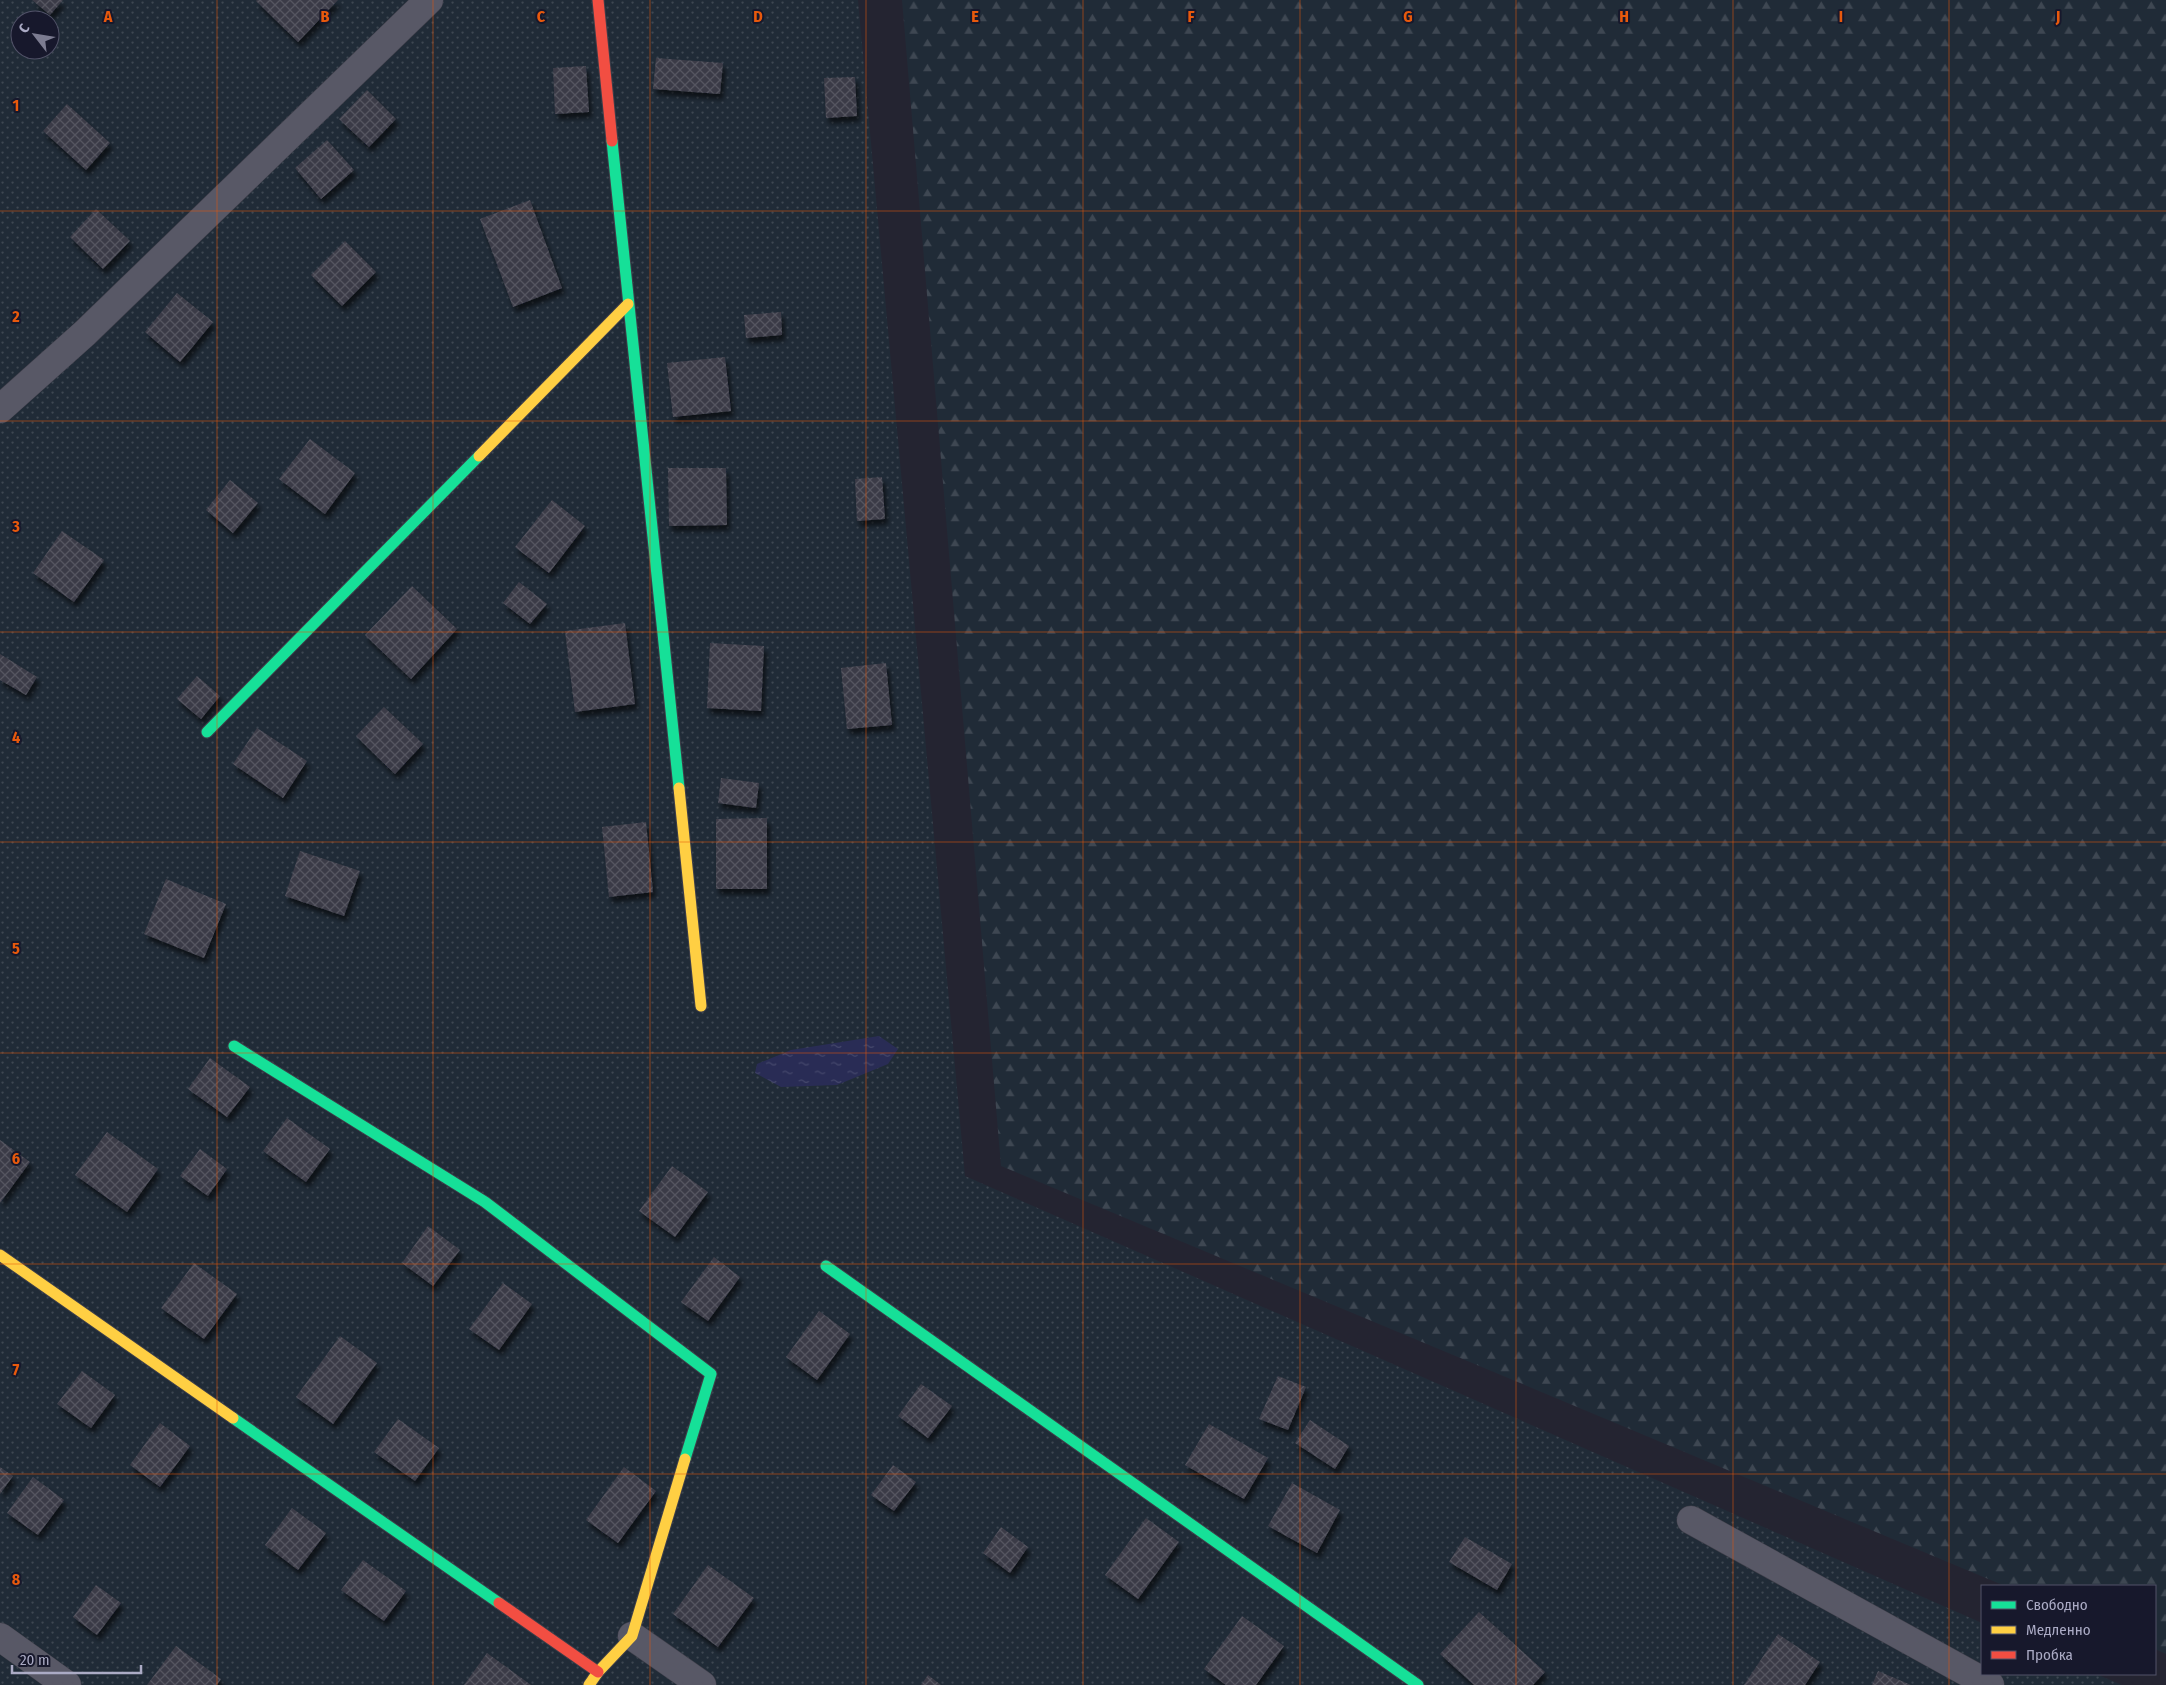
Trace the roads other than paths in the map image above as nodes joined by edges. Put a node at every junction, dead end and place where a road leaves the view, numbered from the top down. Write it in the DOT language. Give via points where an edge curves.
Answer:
graph roads {
  1 [pos="428,0"];
  2 [pos="598,0"];
  3 [pos="628,304"];
  4 [pos="0,409"];
  5 [pos="207,732"];
  6 [pos="701,1006"];
  7 [pos="234,1046"];
  8 [pos="0,1255"];
  9 [pos="826,1266"];
  10 [pos="1691,1520"];
  11 [pos="632,1636"];
  12 [pos="0,1637"];
  13 [pos="598,1672"];
  14 [pos="67,1685"];
  15 [pos="589,1685"];
  16 [pos="702,1685"];
  17 [pos="1418,1685"];
  18 [pos="1990,1685"];
  1 -- 4 [label="street" via="85,333"];
  2 -- 3 [label="street"];
  3 -- 5 [label="street"];
  3 -- 6 [label="street"];
  7 -- 11 [label="street" via="485,1202 711,1374"];
  8 -- 13 [label="street"];
  9 -- 17 [label="street"];
  10 -- 18 [label="street"];
  11 -- 13 [label="street"];
  11 -- 16 [label="street"];
  12 -- 14 [label="street"];
  13 -- 15 [label="street"];
}
